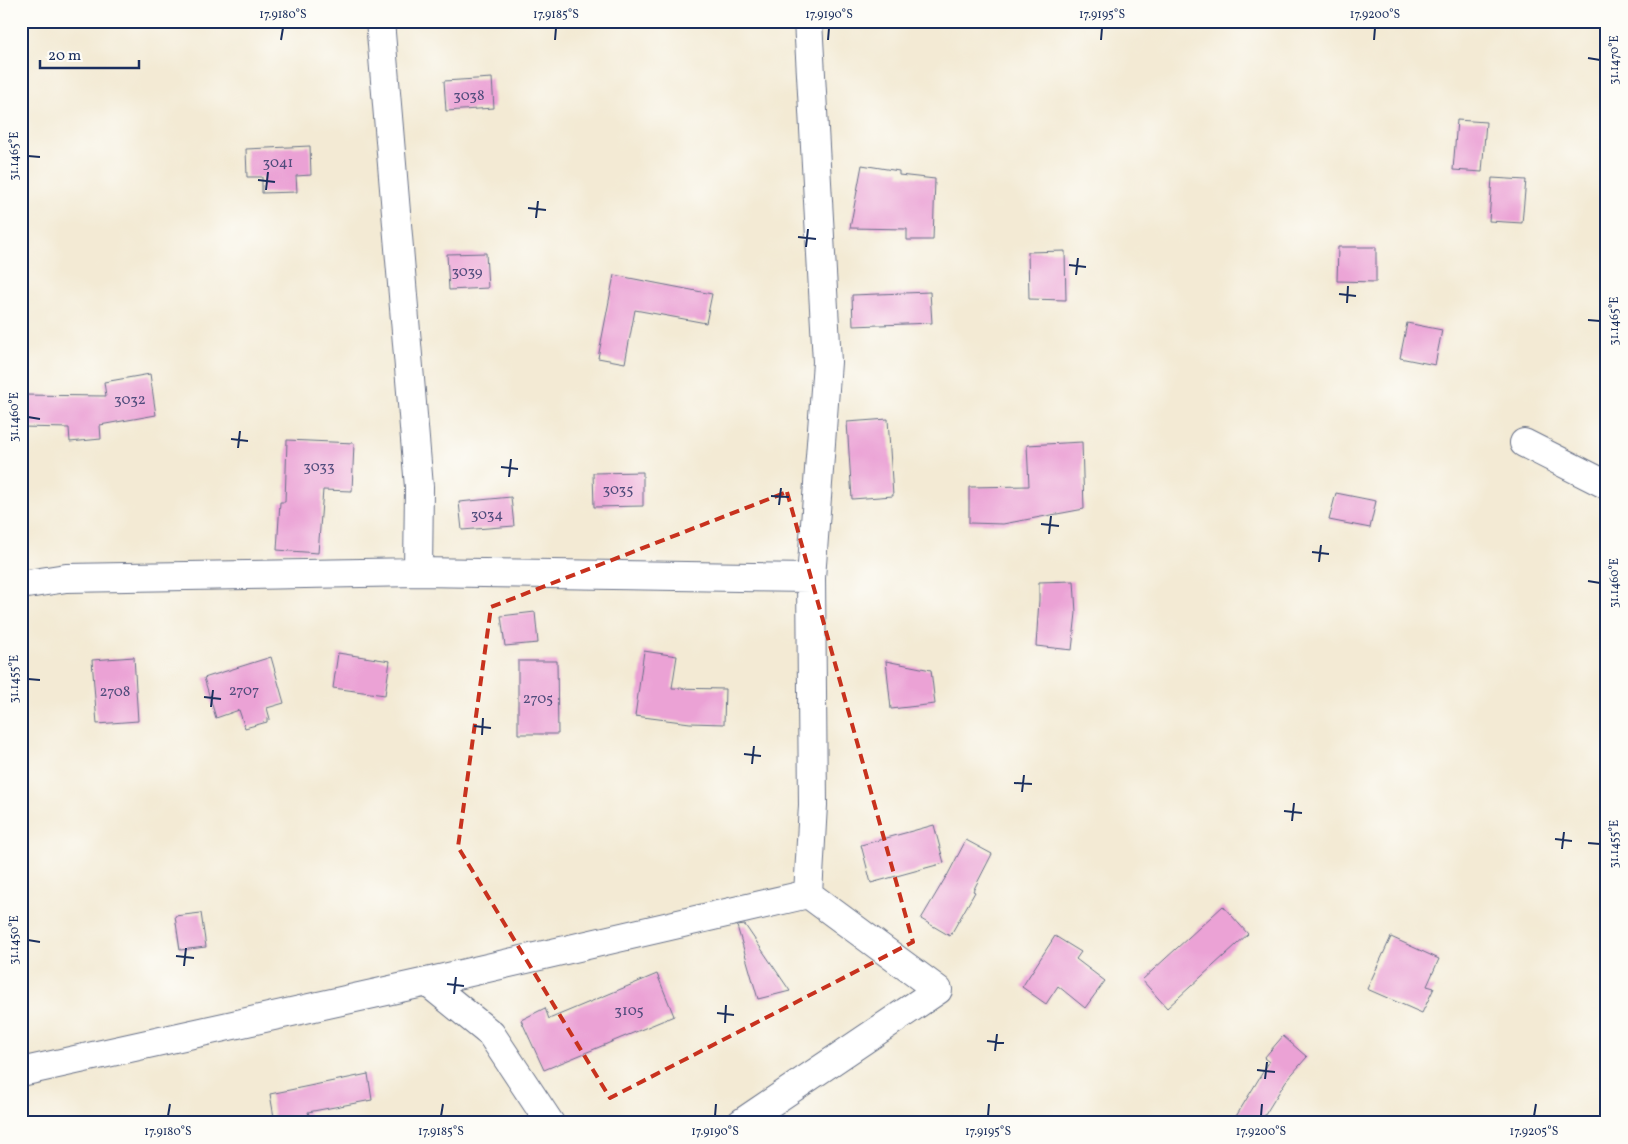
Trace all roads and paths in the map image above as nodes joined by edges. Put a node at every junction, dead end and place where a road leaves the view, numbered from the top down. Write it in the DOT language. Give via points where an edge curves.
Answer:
graph roads {
  1 [pos="380,21"];
  2 [pos="808,21"];
  3 [pos="1524,443"];
  4 [pos="1607,485"];
  5 [pos="418,572"];
  6 [pos="811,578"];
  7 [pos="21,585"];
  8 [pos="808,894"];
  9 [pos="427,982"];
  10 [pos="21,1072"];
  11 [pos="550,1123"];
  12 [pos="741,1123"];
  1 -- 5 [label="street" via="418,487"];
  2 -- 6 [label="street" via="827,362"];
  3 -- 4 [label="street"];
  5 -- 6 [label="street"];
  5 -- 7 [label="street" via="66,578"];
  6 -- 8 [label="street" via="813,805"];
  8 -- 9 [label="street"];
  8 -- 12 [label="street" via="938,990"];
  9 -- 10 [label="street"];
  9 -- 11 [label="street" via="490,1034"];
}
